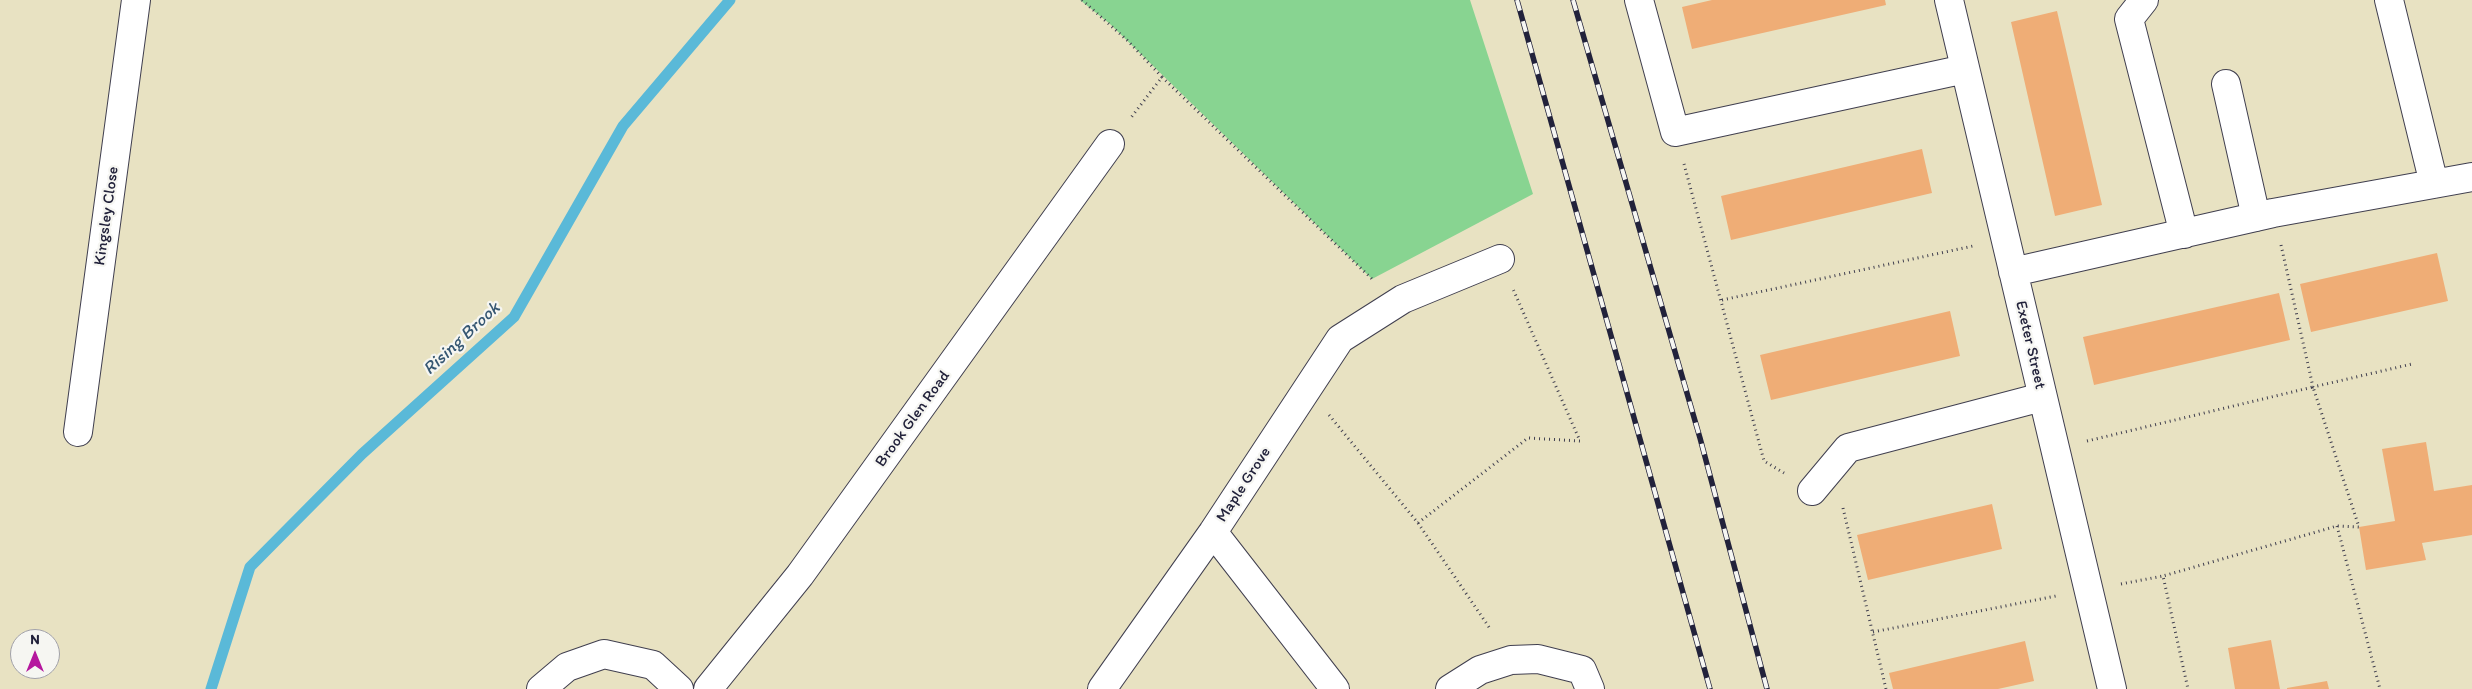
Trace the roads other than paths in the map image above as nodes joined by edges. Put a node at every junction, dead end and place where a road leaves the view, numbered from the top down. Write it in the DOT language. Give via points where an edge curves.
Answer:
graph roads {
  1 [pos="136,0"];
  2 [pos="1639,0"];
  3 [pos="1948,0"];
  4 [pos="2144,0"];
  5 [pos="2389,0"];
  6 [pos="1965,69"];
  7 [pos="2226,84"];
  8 [pos="1110,144"];
  9 [pos="2472,176"];
  10 [pos="2434,184"];
  11 [pos="2265,215"];
  12 [pos="2184,234"];
  13 [pos="1500,259"];
  14 [pos="2013,272"];
  15 [pos="2042,397"];
  16 [pos="78,432"];
  17 [pos="1812,491"];
  18 [pos="1213,532"];
  19 [pos="541,689"];
  20 [pos="679,689"];
  21 [pos="708,689"];
  22 [pos="1102,689"];
  23 [pos="1335,689"];
  24 [pos="1450,689"];
  25 [pos="1590,689"];
  26 [pos="2112,689"];
  1 -- 16 [label="street, Kingsley Close"];
  2 -- 6 [label="street" via="1675,132"];
  3 -- 6 [label="street, Exeter Street"];
  4 -- 12 [label="street" via="2129,19"];
  5 -- 10 [label="street"];
  6 -- 14 [label="street, Exeter Street"];
  7 -- 11 [label="street"];
  8 -- 21 [label="street, Brook Glen Road" via="800,575"];
  9 -- 10 [label="street"];
  10 -- 11 [label="street"];
  11 -- 12 [label="street"];
  12 -- 14 [label="street"];
  13 -- 18 [label="street, Maple Grove" via="1403,299 1340,339"];
  14 -- 15 [label="street, Exeter Street"];
  15 -- 17 [label="street" via="1848,448"];
  15 -- 26 [label="street, Exeter Street"];
  18 -- 22 [label="street, Maple Grove"];
  18 -- 23 [label="street"];
  19 -- 20 [label="street" via="567,667 604,654 653,665"];
  24 -- 25 [label="street" via="1480,670 1512,660 1538,659 1582,670"];
}
